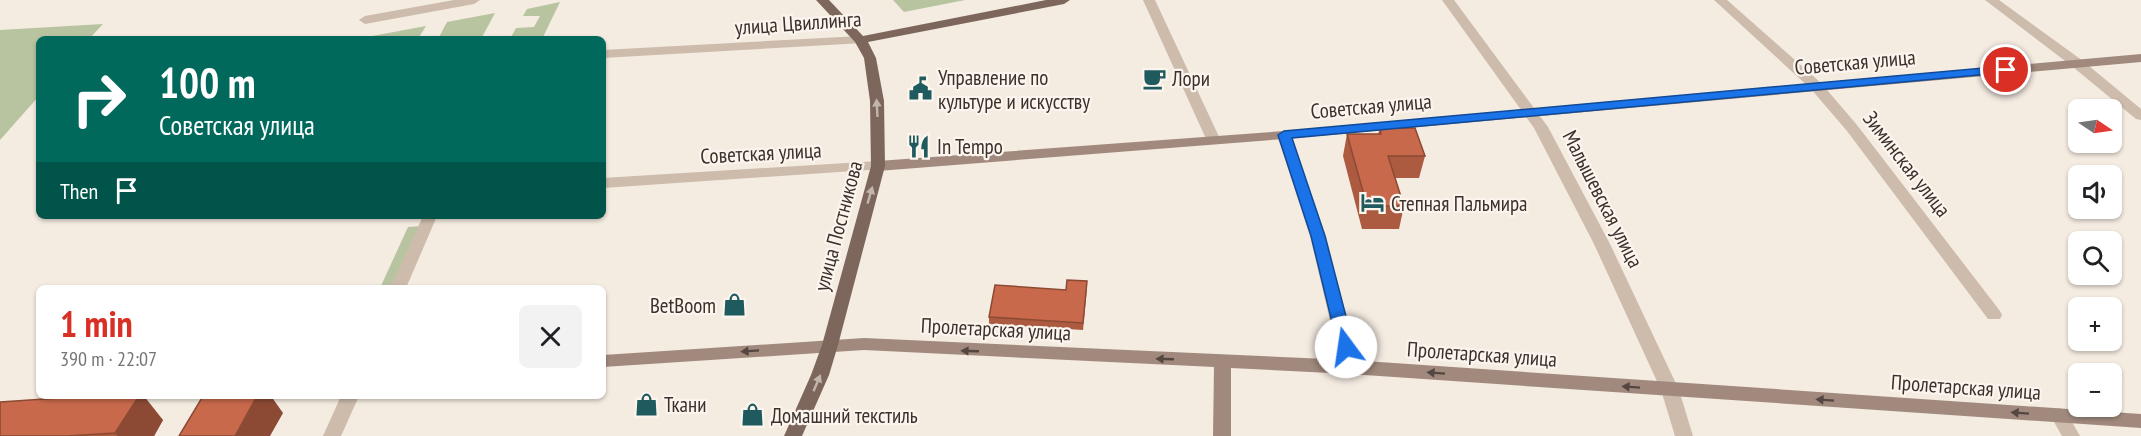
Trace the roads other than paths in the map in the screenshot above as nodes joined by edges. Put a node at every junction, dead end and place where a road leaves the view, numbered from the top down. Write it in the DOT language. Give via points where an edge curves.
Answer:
graph roads {
  1 [pos="474,0"];
  2 [pos="822,0"];
  3 [pos="1064,0"];
  4 [pos="1149,0"];
  5 [pos="1448,0"];
  6 [pos="1720,0"];
  7 [pos="1990,0"];
  8 [pos="365,20"];
  9 [pos="860,40"];
  10 [pos="606,54"];
  11 [pos="2141,58"];
  12 [pos="2078,64"];
  13 [pos="1816,86"];
  14 [pos="1532,112"];
  15 [pos="2141,116"];
  16 [pos="1284,135"];
  17 [pos="1214,141"];
  18 [pos="878,166"];
  19 [pos="606,183"];
  20 [pos="429,219"];
  21 [pos="399,285"];
  22 [pos="1994,315"];
  23 [pos="830,345"];
  24 [pos="606,361"];
  25 [pos="1223,361"];
  26 [pos="1350,367"];
  27 [pos="1670,390"];
  28 [pos="349,399"];
  29 [pos="2059,415"];
  30 [pos="2141,421"];
  31 [pos="332,436"];
  32 [pos="793,436"];
  33 [pos="1222,436"];
  34 [pos="1684,436"];
  35 [pos="2072,436"];
  1 -- 8 [label="street"];
  2 -- 9 [label="main road, улица Постникова"];
  3 -- 9 [label="main road, улица Цвиллинга"];
  4 -- 17 [label="street"];
  5 -- 14 [label="street, Малышевская улица"];
  6 -- 13 [label="street, Зиминская улица"];
  7 -- 12 [label="street"];
  9 -- 10 [label="street, улица Цвиллинга"];
  18 -- 9 [label="main road, улица Постникова, one-way" via="875,90 870,58"];
  11 -- 12 [label="street, Советская улица"];
  12 -- 13 [label="street, Советская улица"];
  12 -- 15 [label="street"];
  13 -- 14 [label="street, Советская улица"];
  13 -- 22 [label="street, Зиминская улица"];
  14 -- 16 [label="street, Советская улица"];
  14 -- 27 [label="street, Малышевская улица" via="1602,244"];
  16 -- 17 [label="street, Советская улица"];
  16 -- 26 [label="street" via="1318,236"];
  17 -- 18 [label="street, Советская улица"];
  18 -- 19 [label="street, Советская улица"];
  23 -- 18 [label="main road, улица Постникова, one-way"];
  20 -- 21 [label="street"];
  23 -- 24 [label="street, Пролетарская улица, one-way"];
  25 -- 23 [label="street, Пролетарская улица, one-way"];
  32 -- 23 [label="main road, улица Постникова, one-way"];
  25 -- 26 [label="street, Пролетарская улица"];
  25 -- 33 [label="street"];
  27 -- 26 [label="street, Пролетарская улица, one-way"];
  29 -- 27 [label="street, Пролетарская улица, one-way"];
  27 -- 34 [label="street, Малышевская улица"];
  28 -- 31 [label="street"];
  29 -- 30 [label="street, Пролетарская улица"];
  29 -- 35 [label="street"];
}
